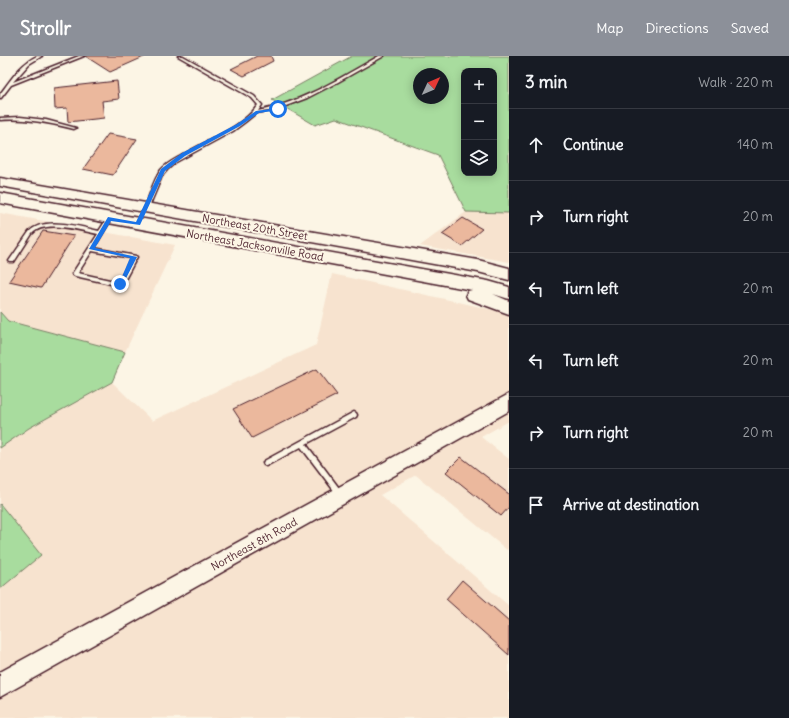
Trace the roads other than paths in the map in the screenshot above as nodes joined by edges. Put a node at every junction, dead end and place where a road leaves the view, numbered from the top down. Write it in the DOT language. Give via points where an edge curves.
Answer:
graph roads {
  1 [pos="40,56"];
  2 [pos="82,56"];
  3 [pos="180,56"];
  4 [pos="382,56"];
  5 [pos="12,84"];
  6 [pos="0,97"];
  7 [pos="257,112"];
  8 [pos="0,119"];
  9 [pos="74,128"];
  10 [pos="0,182"];
  11 [pos="0,198"];
  12 [pos="147,207"];
  13 [pos="110,218"];
  14 [pos="138,224"];
  15 [pos="101,233"];
  16 [pos="91,249"];
  17 [pos="12,261"];
  18 [pos="366,265"];
  19 [pos="509,274"];
  20 [pos="509,293"];
  21 [pos="509,308"];
  22 [pos="509,402"];
  23 [pos="354,415"];
  24 [pos="302,443"];
  25 [pos="266,463"];
  26 [pos="341,496"];
  27 [pos="0,685"];
  1 -- 5 [label="lane" via="23,66"];
  2 -- 5 [label="lane"];
  3 -- 7 [label="lane" via="253,97 260,105"];
  4 -- 7 [label="lane" via="309,96 278,109"];
  5 -- 6 [label="lane"];
  7 -- 12 [label="lane" via="183,154 163,170"];
  8 -- 9 [label="lane" via="22,117"];
  10 -- 12 [label="main road, Northeast 20th Street"];
  11 -- 13 [label="main road, Northeast Jacksonville Road"];
  12 -- 14 [label="main road"];
  12 -- 19 [label="main road, Northeast 20th Street" via="478,266"];
  13 -- 14 [label="main road, Northeast Jacksonville Road"];
  13 -- 15 [label="lane"];
  14 -- 18 [label="main road, Northeast Jacksonville Road"];
  15 -- 16 [label="lane"];
  15 -- 17 [label="lane" via="53,225 41,226 33,230"];
  16 -- 16 [label="lane" via="75,274 120,284 134,257"];
  18 -- 20 [label="main road, Northeast Jacksonville Road"];
  18 -- 21 [label="main road" via="422,286 486,298"];
  22 -- 26 [label="main road, Northeast 8th Road"];
  23 -- 24 [label="lane"];
  24 -- 25 [label="lane"];
  24 -- 26 [label="lane"];
  26 -- 27 [label="main road, Northeast 8th Road"];
}
